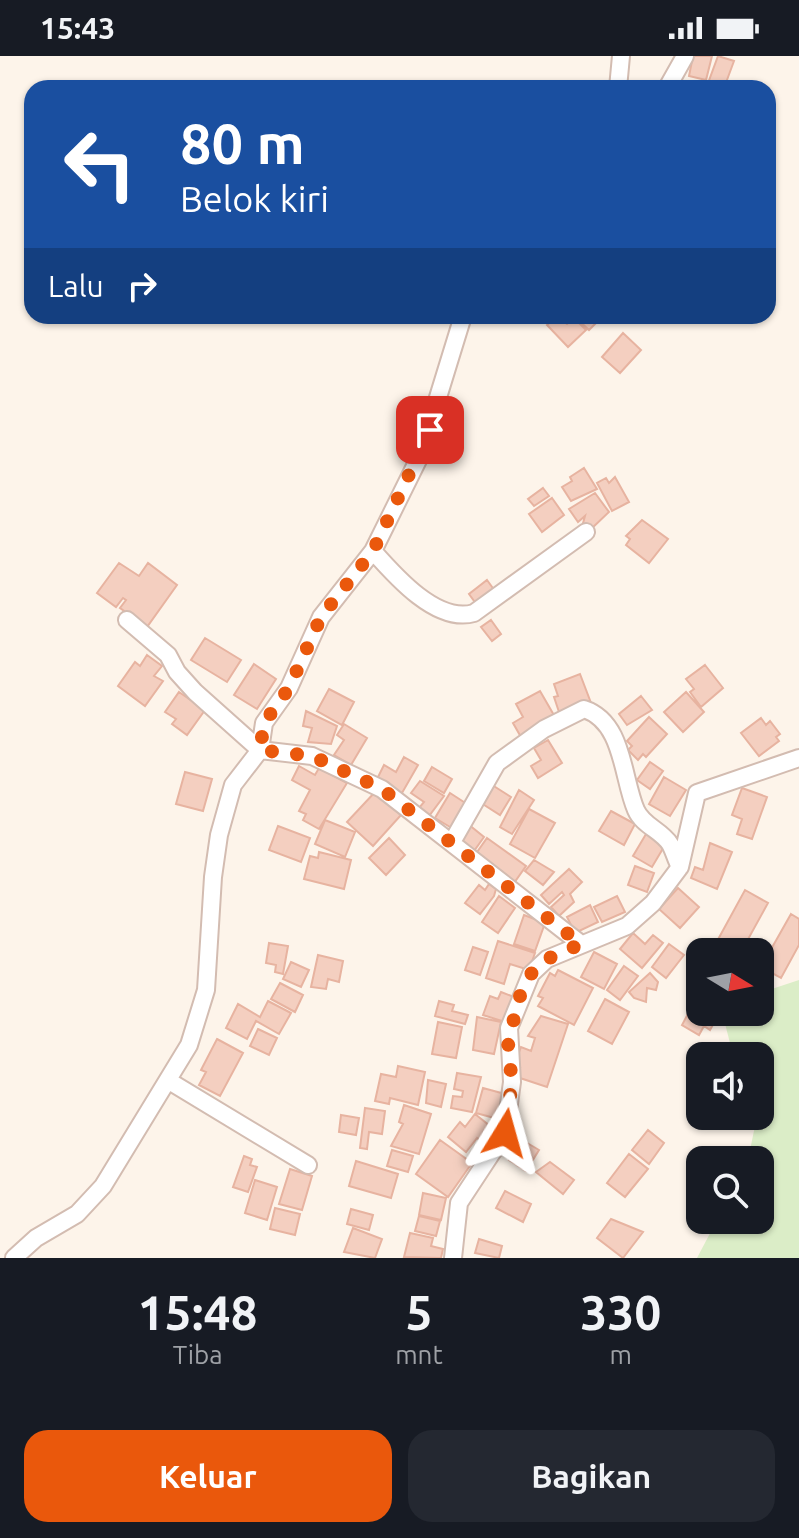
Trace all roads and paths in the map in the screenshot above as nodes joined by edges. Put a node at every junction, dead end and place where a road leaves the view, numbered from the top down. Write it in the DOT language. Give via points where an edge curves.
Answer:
graph roads {
  1 [pos="621,56"];
  2 [pos="685,56"];
  3 [pos="619,80"];
  4 [pos="672,80"];
  5 [pos="461,324"];
  6 [pos="586,532"];
  7 [pos="373,551"];
  8 [pos="127,620"];
  9 [pos="260,750"];
  10 [pos="799,758"];
  11 [pos="452,842"];
  12 [pos="680,867"];
  13 [pos="581,944"];
  14 [pos="169,1081"];
  15 [pos="308,1165"];
  16 [pos="14,1258"];
  17 [pos="453,1258"];
  1 -- 3 [label="street"];
  2 -- 4 [label="street"];
  5 -- 7 [label="street" via="420,456"];
  6 -- 7 [label="street" via="464,616 449,614 401,584"];
  7 -- 9 [label="street" via="321,617 289,688 264,723"];
  8 -- 9 [label="street"];
  9 -- 11 [label="street" via="312,756 342,769 382,789"];
  9 -- 14 [label="street" via="233,785 219,835 206,990 189,1045"];
  10 -- 12 [label="street" via="697,793"];
  11 -- 12 [label="street" via="497,763 544,729 584,709 597,714 615,742 636,811 670,844"];
  11 -- 13 [label="street"];
  12 -- 13 [label="street" via="627,926"];
  13 -- 17 [label="street" via="547,959 531,974 518,1000 508,1046 512,1082 505,1133 459,1203"];
  14 -- 15 [label="street"];
  14 -- 16 [label="street" via="91,1200"];
}
